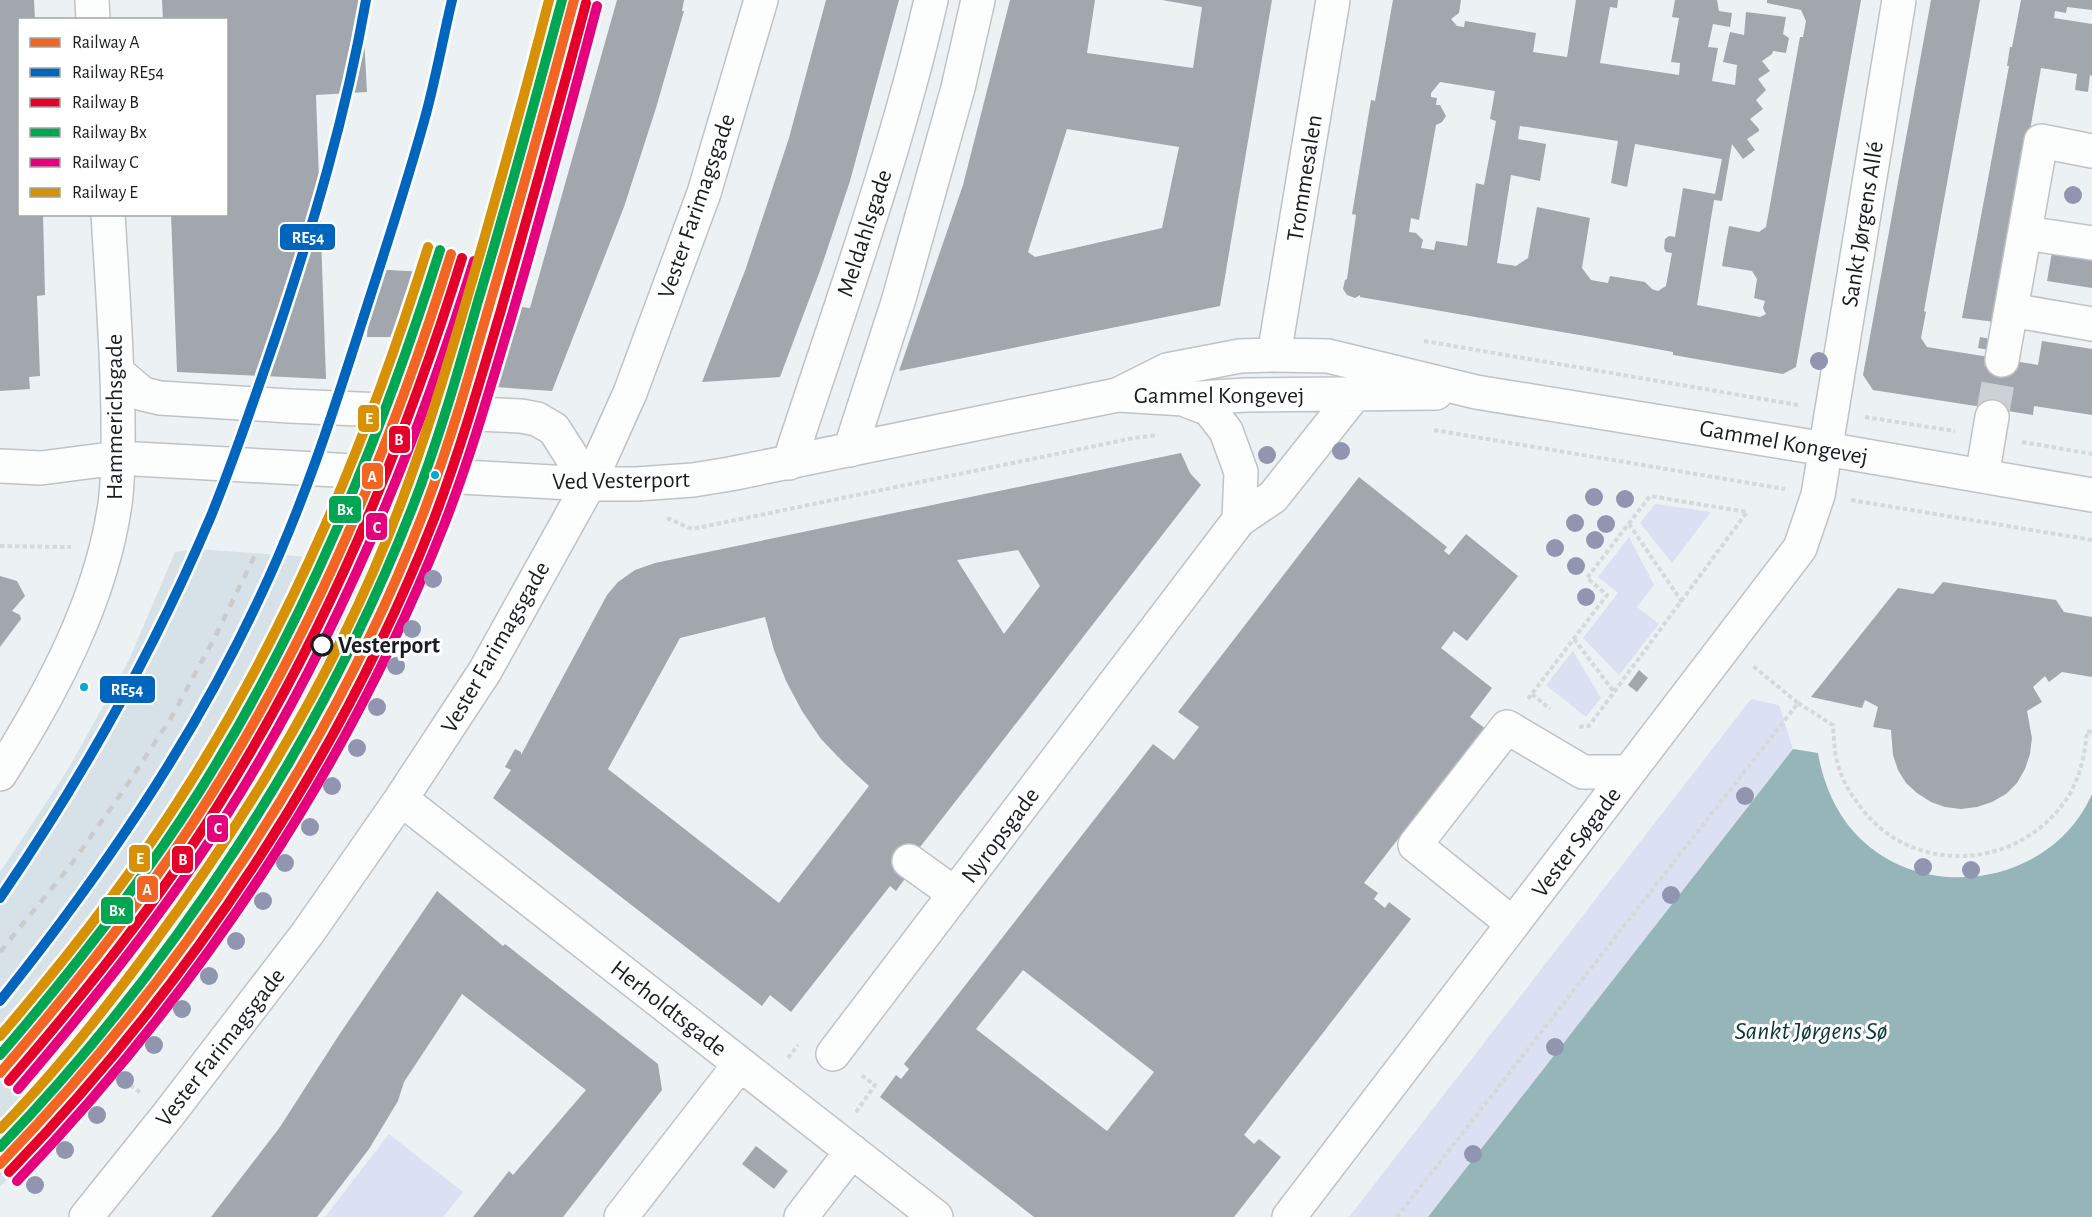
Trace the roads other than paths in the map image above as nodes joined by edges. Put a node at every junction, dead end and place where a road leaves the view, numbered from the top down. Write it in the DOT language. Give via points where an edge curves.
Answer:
graph roads {
  1 [pos="92,0"];
  2 [pos="761,0"];
  3 [pos="931,0"];
  4 [pos="978,0"];
  5 [pos="1333,0"];
  6 [pos="1899,0"];
  7 [pos="93,18"];
  8 [pos="2092,151"];
  9 [pos="108,216"];
  10 [pos="2025,233"];
  11 [pos="2092,243"];
  12 [pos="2011,310"];
  13 [pos="2092,324"];
  14 [pos="1274,355"];
  15 [pos="2002,360"];
  16 [pos="118,373"];
  17 [pos="1476,392"];
  18 [pos="1117,395"];
  19 [pos="1354,395"];
  20 [pos="1183,399"];
  21 [pos="1990,427"];
  22 [pos="1826,449"];
  23 [pos="850,450"];
  24 [pos="118,458"];
  25 [pos="789,463"];
  26 [pos="0,466"];
  27 [pos="1982,476"];
  28 [pos="590,484"];
  29 [pos="2092,495"];
  30 [pos="1239,520"];
  31 [pos="1629,772"];
  32 [pos="0,774"];
  33 [pos="401,799"];
  34 [pos="909,861"];
  35 [pos="955,894"];
  36 [pos="1513,924"];
  37 [pos="833,1054"];
  38 [pos="740,1064"];
  39 [pos="844,1145"];
  40 [pos="86,1217"];
  41 [pos="621,1217"];
  42 [pos="801,1217"];
  43 [pos="936,1217"];
  44 [pos="1289,1217"];
  1 -- 7 [label="street"];
  2 -- 28 [label="street, Vester Farimagsgade" via="704,193 630,393"];
  3 -- 25 [label="street, Meldahlsgade" via="882,180"];
  4 -- 23 [label="street, Meldahlsgade" via="958,88 898,302"];
  5 -- 14 [label="street, Trommesalen"];
  6 -- 22 [label="street, Sankt Jørgens Allé"];
  8 -- 10 [label="street" via="2041,141"];
  9 -- 16 [label="street, Hammerichsgade"];
  10 -- 11 [label="street"];
  10 -- 12 [label="street"];
  12 -- 13 [label="street"];
  12 -- 15 [label="street"];
  14 -- 17 [label="street, Gammel Kongevej" via="1328,356"];
  14 -- 18 [label="street, Gammel Kongevej" via="1240,356 1167,370"];
  16 -- 24 [label="street, Hammerichsgade"];
  16 -- 28 [label="street" via="143,394 160,398 537,419 554,429"];
  17 -- 19 [label="street, Gammel Kongevej"];
  17 -- 22 [label="street, Gammel Kongevej"];
  18 -- 20 [label="street, Gammel Kongevej"];
  18 -- 23 [label="street, Ved Vesterport"];
  19 -- 20 [label="street, Gammel Kongevej"];
  19 -- 30 [label="street, Nyropsgade" via="1273,497"];
  20 -- 30 [label="street" via="1209,409 1227,431 1241,472"];
  21 -- 27 [label="street"];
  22 -- 27 [label="street, Gammel Kongevej"];
  22 -- 31 [label="street, Vester Søgade" via="1818,495 1800,548"];
  23 -- 25 [label="street, Ved Vesterport"];
  24 -- 26 [label="street, Ved Vesterport" via="41,468"];
  24 -- 28 [label="street, Ved Vesterport"];
  24 -- 32 [label="street, Hammerichsgade" via="106,547 87,606 67,654"];
  25 -- 28 [label="street, Ved Vesterport" via="693,480"];
  27 -- 29 [label="street, Gammel Kongevej"];
  28 -- 33 [label="street, Vester Farimagsgade" via="485,671"];
  30 -- 35 [label="street, Nyropsgade"];
  31 -- 36 [label="street, Vester Søgade"];
  31 -- 36 [label="street" via="1583,772 1507,727 1415,845"];
  33 -- 38 [label="street, Herholdtsgade"];
  33 -- 40 [label="street, Vester Farimagsgade" via="307,934"];
  34 -- 35 [label="street"];
  35 -- 37 [label="street, Nyropsgade"];
  36 -- 44 [label="street, Vester Søgade"];
  38 -- 39 [label="street, Herholdtsgade"];
  38 -- 41 [label="street"];
  39 -- 42 [label="street"];
  39 -- 43 [label="street, Herholdtsgade"];
}
